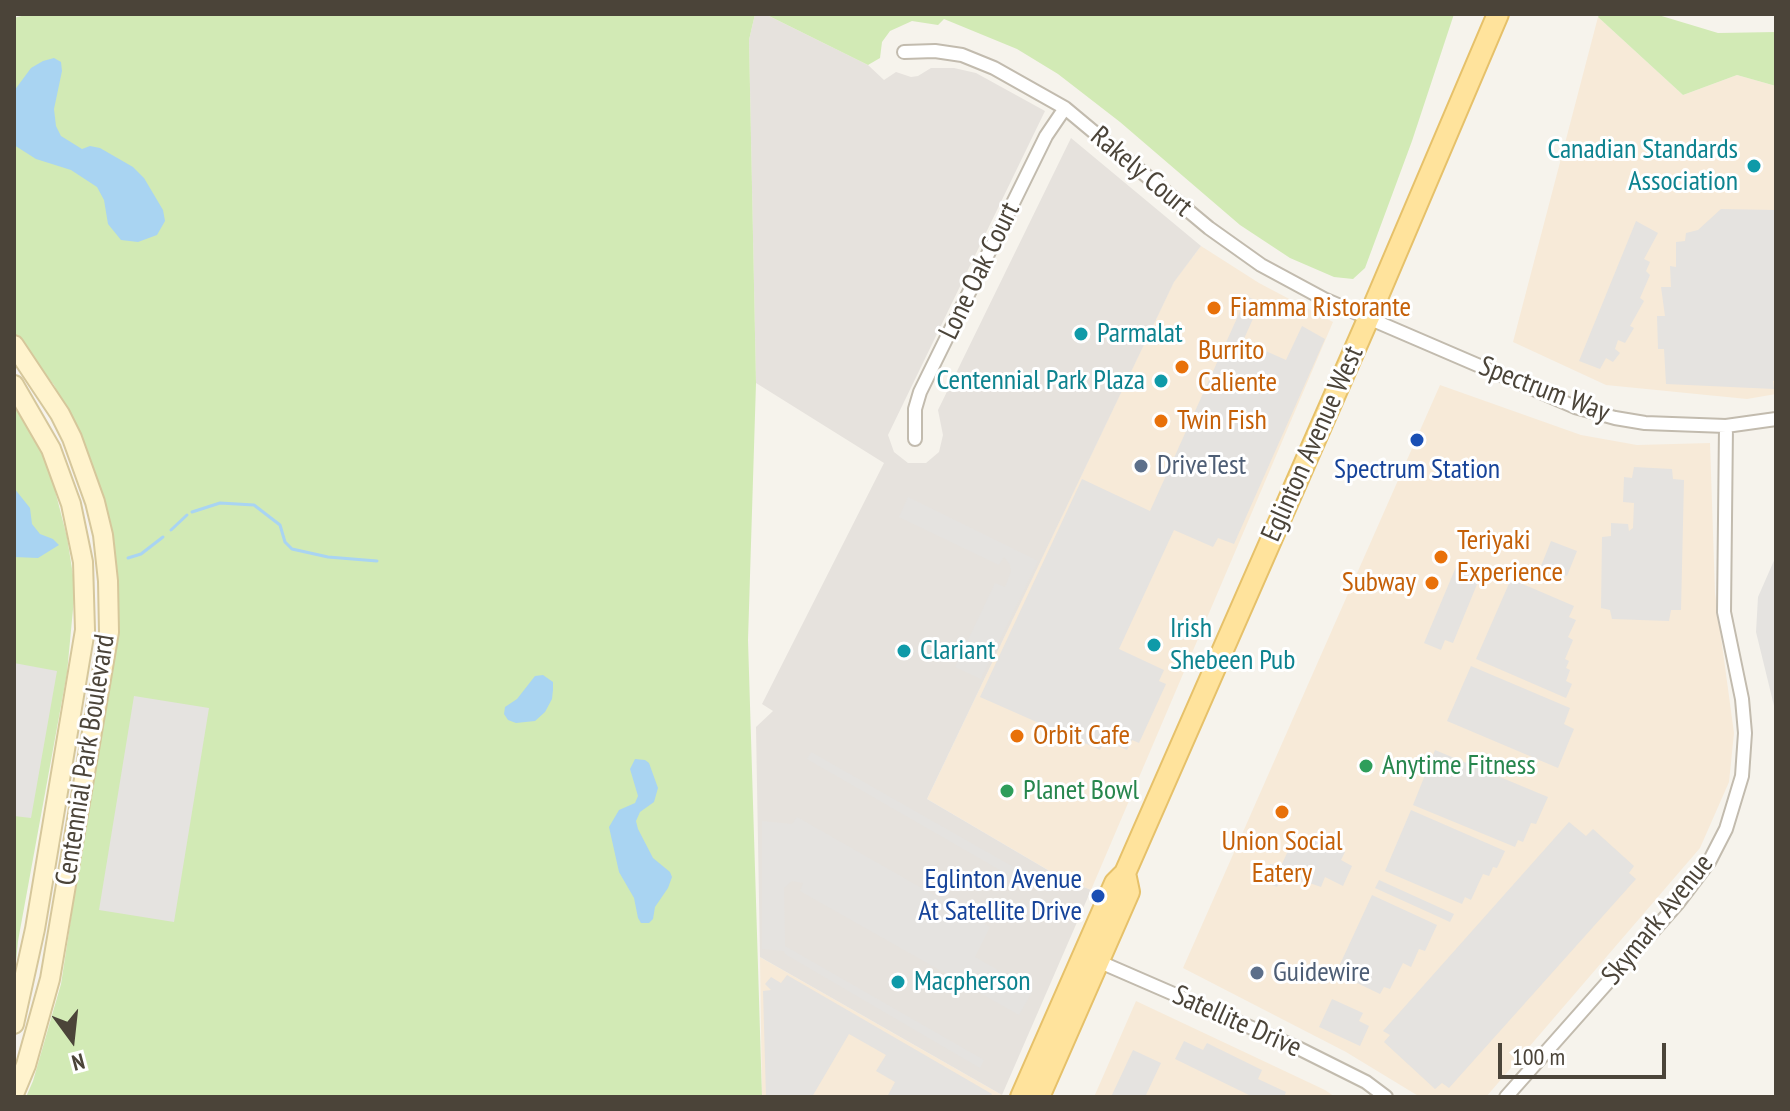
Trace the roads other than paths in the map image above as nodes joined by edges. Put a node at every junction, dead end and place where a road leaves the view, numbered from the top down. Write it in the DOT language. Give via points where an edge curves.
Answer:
graph roads {
  1 [pos="1498,14"];
  2 [pos="904,52"];
  3 [pos="1065,108"];
  4 [pos="1369,317"];
  5 [pos="14,345"];
  6 [pos="14,385"];
  7 [pos="1776,419"];
  8 [pos="1726,426"];
  9 [pos="915,439"];
  10 [pos="1091,958"];
  11 [pos="14,1024"];
  12 [pos="14,1094"];
  13 [pos="1021,1097"];
  14 [pos="1039,1097"];
  15 [pos="1386,1097"];
  16 [pos="1506,1097"];
  1 -- 4 [label="main road, Eglinton Avenue West"];
  2 -- 3 [label="street, Rakely Court" via="962,55"];
  3 -- 4 [label="street, Rakely Court" via="1249,258"];
  3 -- 9 [label="street, Lone Oak Court" via="1046,136 920,392"];
  4 -- 8 [label="street, Spectrum Way" via="1575,407 1645,423"];
  4 -- 10 [label="main road, Eglinton Avenue West" via="1125,873 1115,883"];
  5 -- 12 [label="street, Centennial Park Boulevard" via="60,414 88,481 103,535 109,632 50,979"];
  6 -- 11 [label="street, Centennial Park Boulevard" via="40,425 71,504 83,562 85,630"];
  7 -- 8 [label="street, Spectrum Way"];
  8 -- 16 [label="street, Skymark Avenue" via="1724,612 1745,733 1742,776 1726,829 1678,903"];
  10 -- 13 [label="main road, Eglinton Avenue West"];
  10 -- 14 [label="main road, Eglinton Avenue West"];
  10 -- 15 [label="street, Satellite Drive" via="1298,1048"];
}
